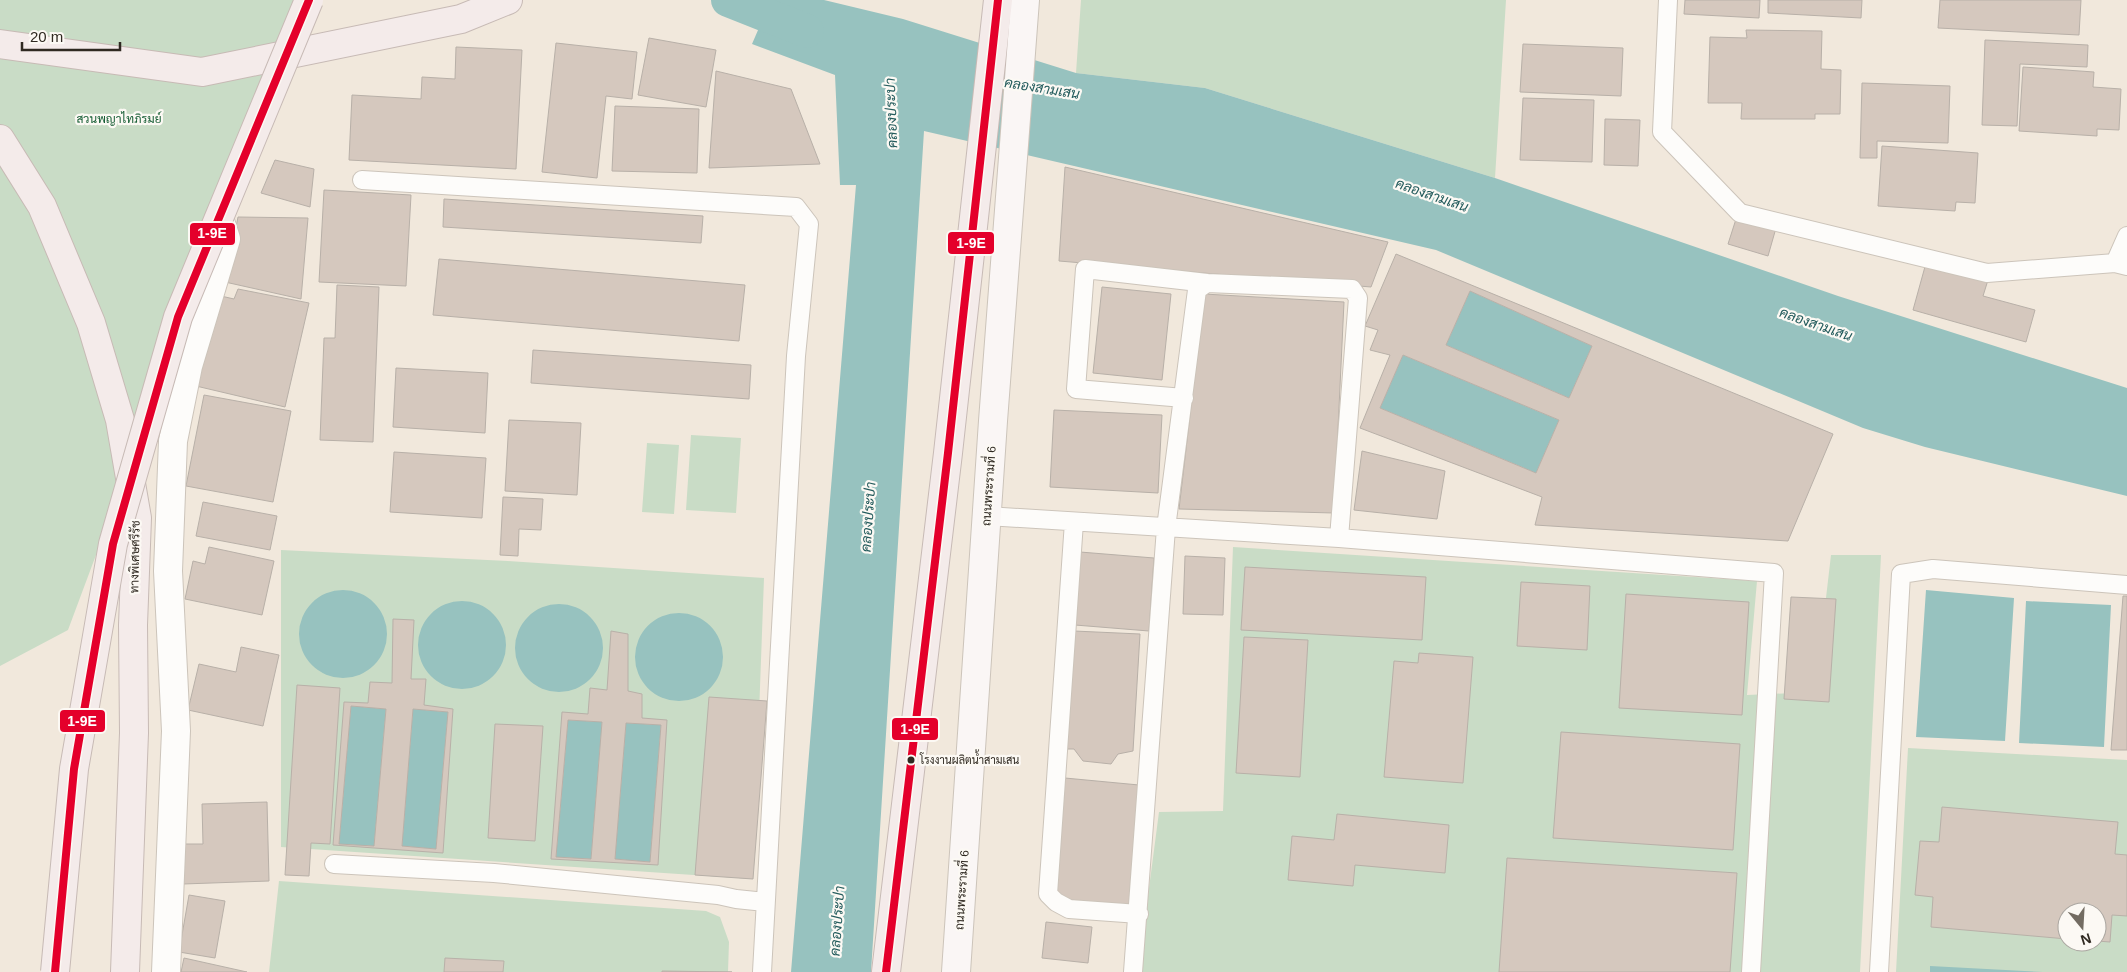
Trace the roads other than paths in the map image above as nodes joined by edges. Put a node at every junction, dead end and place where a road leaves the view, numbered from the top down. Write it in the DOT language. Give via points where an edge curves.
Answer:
graph roads {
  1 [pos="310,0"];
  2 [pos="508,0"];
  3 [pos="998,0"];
  4 [pos="1025,0"];
  5 [pos="1668,0"];
  6 [pos="0,44"];
  7 [pos="0,139"];
  8 [pos="362,180"];
  9 [pos="219,218"];
  10 [pos="2127,236"];
  11 [pos="2121,265"];
  12 [pos="1207,283"];
  13 [pos="1184,398"];
  14 [pos="987,516"];
  15 [pos="1074,522"];
  16 [pos="1166,528"];
  17 [pos="1340,538"];
  18 [pos="2127,585"];
  19 [pos="334,864"];
  20 [pos="765,902"];
  21 [pos="1139,914"];
  22 [pos="56,972"];
  23 [pos="125,972"];
  24 [pos="166,972"];
  25 [pos="762,972"];
  26 [pos="886,972"];
  27 [pos="956,972"];
  28 [pos="1133,972"];
  29 [pos="1751,972"];
  30 [pos="1879,972"];
  1 -- 22 [label="highway, bridge" via="178,317 113,544 74,769"];
  2 -- 6 [label="highway" via="461,18 202,72"];
  3 -- 26 [label="highway"];
  4 -- 14 [label="main road, ถนนพระรามที่ 6"];
  5 -- 11 [label="lane" via="1662,132 1740,213 1987,273"];
  7 -- 23 [label="highway, ทางพิเศษศรีรัช, bridge" via="42,206 90,323 120,420 137,518 133,625 134,733"];
  8 -- 20 [label="lane" via="796,207 809,224 796,356"];
  9 -- 24 [label="street" via="226,239 188,366 173,441 168,571 176,731"];
  10 -- 11 [label="lane"];
  12 -- 13 [label="lane" via="1197,290"];
  12 -- 13 [label="lane" via="1085,269 1076,389"];
  12 -- 17 [label="lane" via="1352,289 1358,298"];
  13 -- 16 [label="lane"];
  14 -- 15 [label="lane"];
  14 -- 27 [label="main road, ถนนพระรามที่ 6"];
  15 -- 16 [label="lane"];
  15 -- 21 [label="lane" via="1048,894 1069,909"];
  16 -- 17 [label="lane"];
  16 -- 21 [label="lane"];
  17 -- 29 [label="lane" via="1774,573"];
  18 -- 30 [label="lane" via="1933,569 1901,574"];
  19 -- 20 [label="lane" via="494,873"];
  20 -- 25 [label="lane"];
  21 -- 28 [label="lane"];
}
